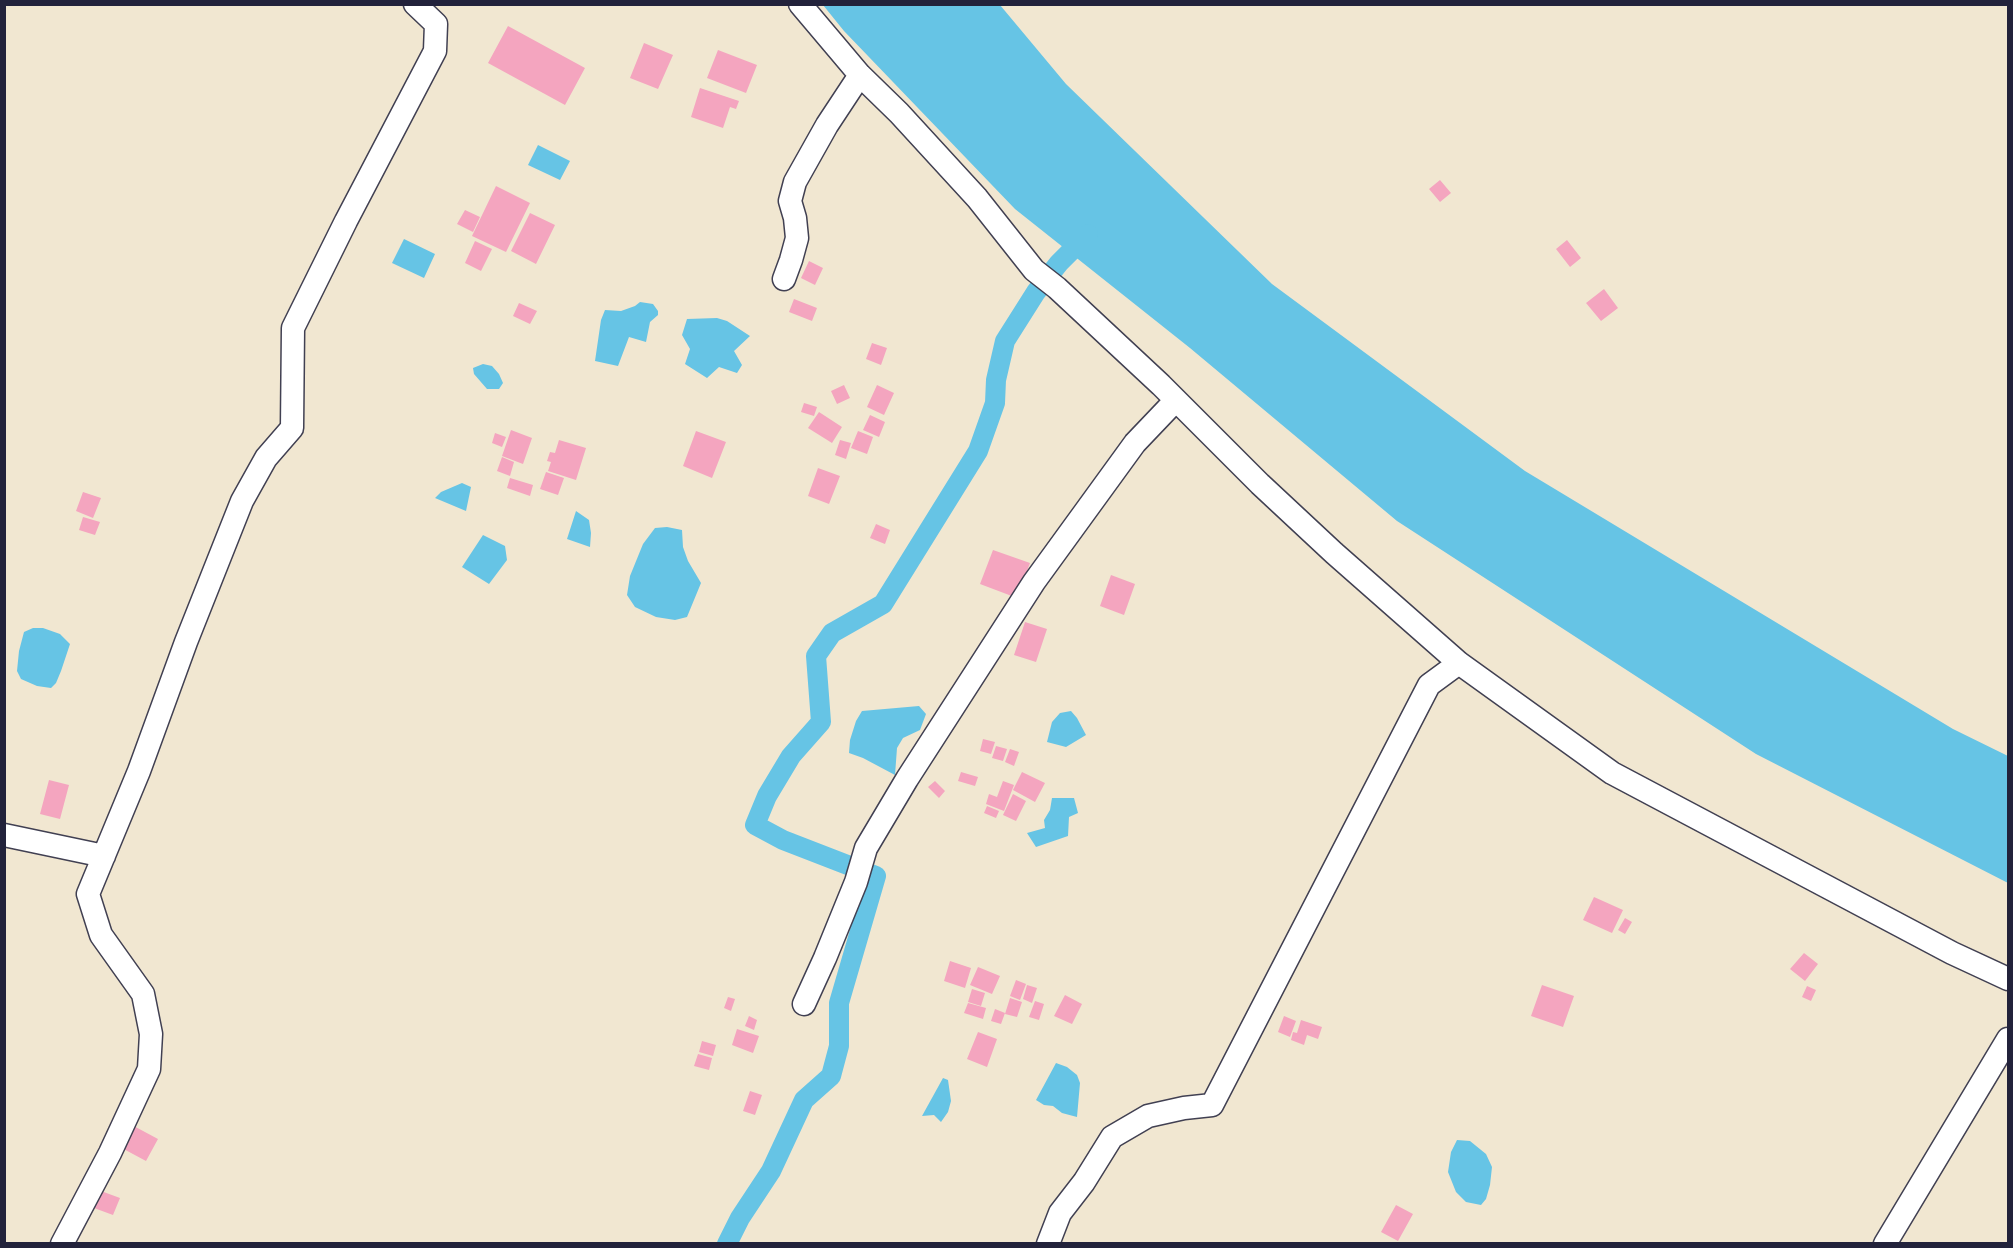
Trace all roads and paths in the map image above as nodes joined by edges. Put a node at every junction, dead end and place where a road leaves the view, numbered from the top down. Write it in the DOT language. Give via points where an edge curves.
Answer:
graph roads {
  1 [pos="415,4"];
  2 [pos="800,4"];
  3 [pos="860,75"];
  4 [pos="784,279"];
  5 [pos="1176,400"];
  6 [pos="1459,663"];
  7 [pos="4,835"];
  8 [pos="104,856"];
  9 [pos="2008,979"];
  10 [pos="804,1004"];
  11 [pos="2008,1039"];
  12 [pos="62,1244"];
  13 [pos="1048,1244"];
  14 [pos="1885,1244"];
  1 -- 8 [label="street" via="436,24 435,51 293,328 292,428 266,458 242,501"];
  2 -- 3 [label="street"];
  3 -- 4 [label="street" via="795,182 790,201 796,238"];
  3 -- 5 [label="street" via="977,198 1034,270"];
  5 -- 6 [label="street" via="1293,515"];
  5 -- 10 [label="street" via="1136,444 1034,582 907,779 866,848 856,882"];
  6 -- 9 [label="street" via="1612,773"];
  6 -- 13 [label="street" via="1429,685 1212,1105 1148,1116 1112,1137 1060,1213"];
  7 -- 8 [label="street"];
  8 -- 12 [label="street" via="88,894 100,935 143,994 151,1034 149,1069"];
  11 -- 14 [label="street"];
}
